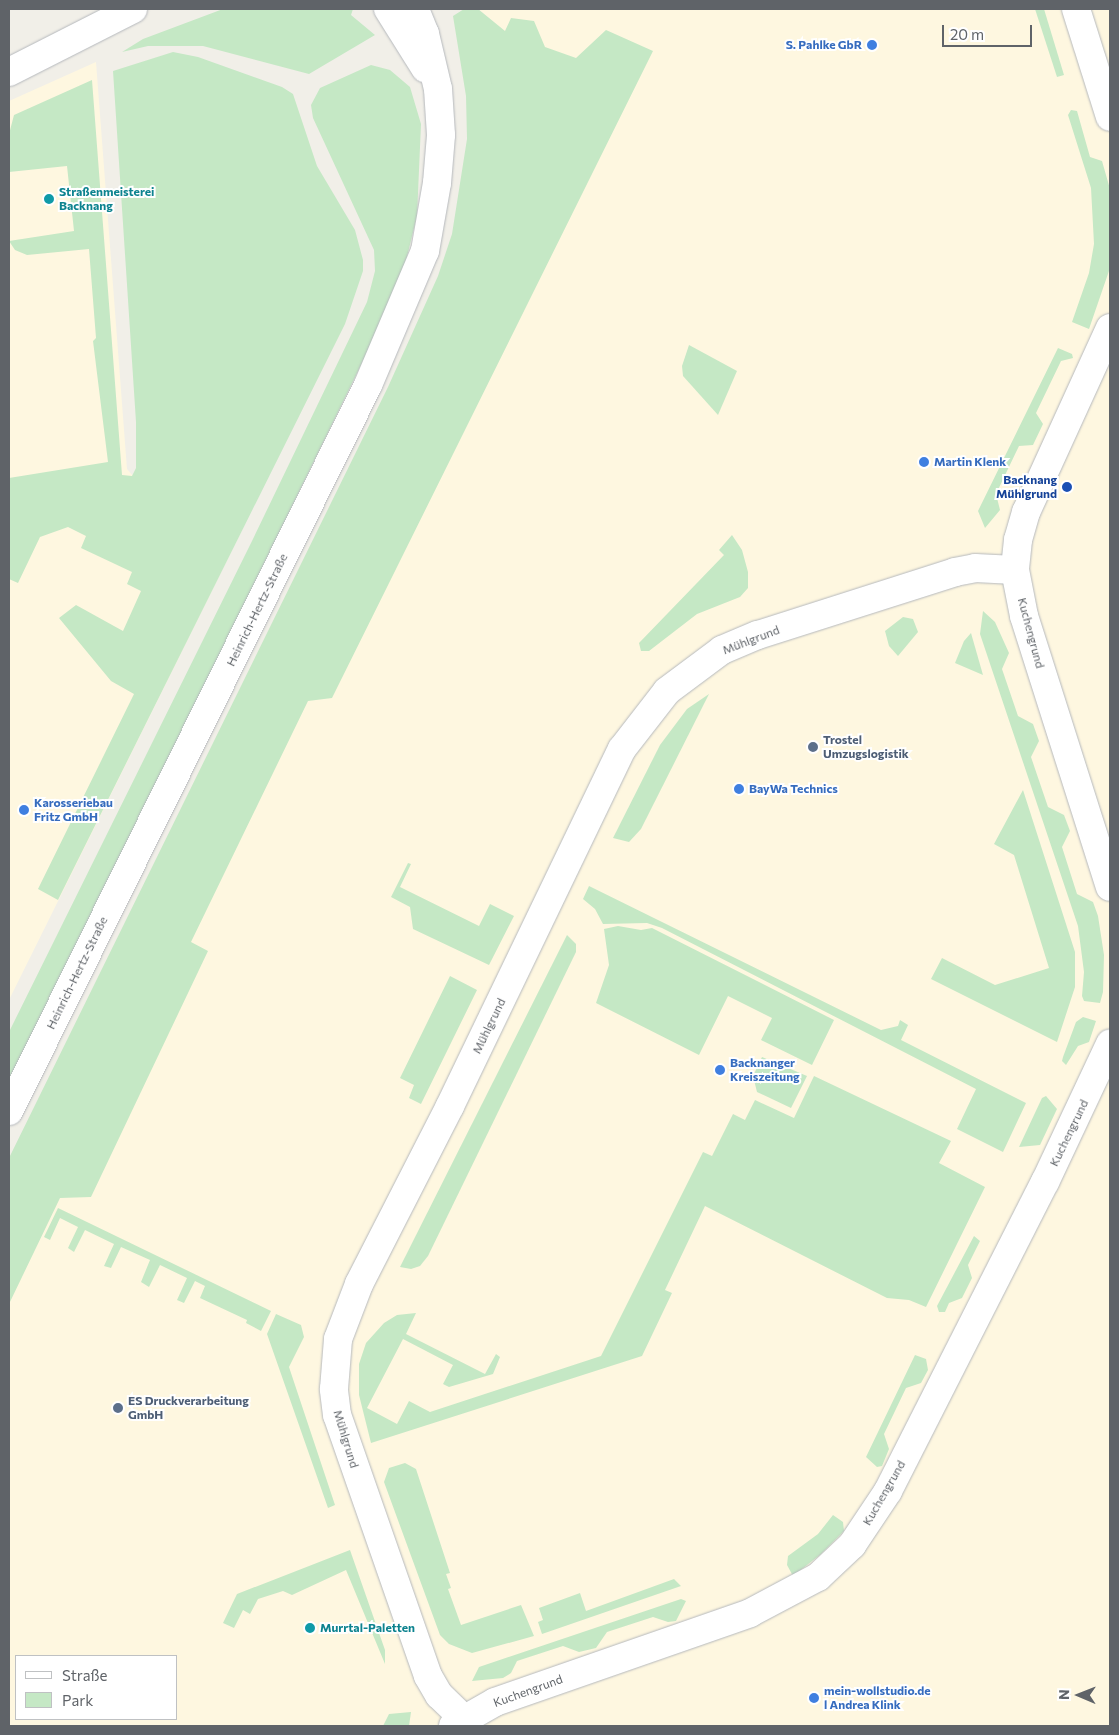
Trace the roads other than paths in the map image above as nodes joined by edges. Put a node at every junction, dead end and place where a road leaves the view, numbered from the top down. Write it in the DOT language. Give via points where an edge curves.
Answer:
graph roads {
  1 [pos="133,9"];
  2 [pos="388,9"];
  3 [pos="1076,9"];
  4 [pos="420,17"];
  5 [pos="9,72"];
  6 [pos="438,89"];
  7 [pos="1110,117"];
  8 [pos="1110,328"];
  9 [pos="1015,570"];
  10 [pos="1110,887"];
  11 [pos="1110,1044"];
  12 [pos="9,1111"];
  13 [pos="458,1722"];
  1 -- 5 [label="street"];
  2 -- 6 [label="street, Heinrich-Hertz-Straße"];
  3 -- 7 [label="street"];
  4 -- 6 [label="street, Heinrich-Hertz-Straße"];
  6 -- 12 [label="street, Heinrich-Hertz-Straße" via="441,136 430,230 394,329"];
  8 -- 9 [label="street, Kuchengrund" via="1026,512 1018,540"];
  9 -- 10 [label="street, Kuchengrund" via="1024,616"];
  9 -- 13 [label="street, Mühlgrund" via="975,568 955,572 758,635 722,650 668,691 622,749 450,1106 359,1284 338,1339 334,1389 337,1415 428,1676"];
  11 -- 13 [label="street, Kuchengrund" via="1045,1182 888,1490 852,1545 818,1577 750,1613 494,1702"];
}
